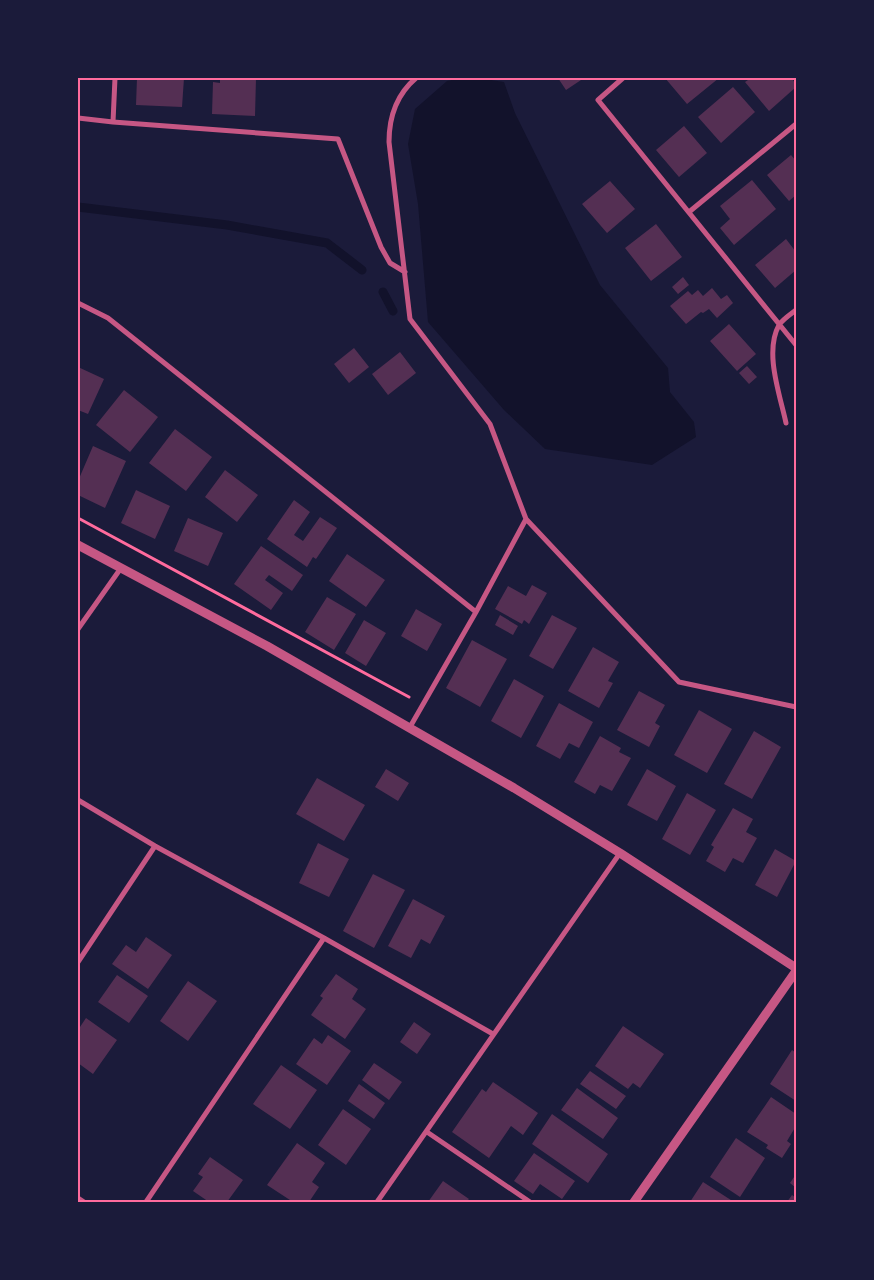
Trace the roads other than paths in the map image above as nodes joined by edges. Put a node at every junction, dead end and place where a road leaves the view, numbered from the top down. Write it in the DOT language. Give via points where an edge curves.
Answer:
graph roads {
  1 [pos="115,78"];
  2 [pos="416,78"];
  3 [pos="623,78"];
  4 [pos="78,118"];
  5 [pos="113,122"];
  6 [pos="796,124"];
  7 [pos="689,212"];
  8 [pos="405,272"];
  9 [pos="78,303"];
  10 [pos="796,310"];
  11 [pos="780,324"];
  12 [pos="796,345"];
  13 [pos="786,423"];
  14 [pos="526,519"];
  15 [pos="78,545"];
  16 [pos="122,567"];
  17 [pos="476,612"];
  18 [pos="78,629"];
  19 [pos="796,707"];
  20 [pos="410,727"];
  21 [pos="78,800"];
  22 [pos="155,846"];
  23 [pos="620,853"];
  24 [pos="324,938"];
  25 [pos="78,962"];
  26 [pos="796,970"];
  27 [pos="493,1034"];
  28 [pos="427,1132"];
  29 [pos="78,1198"];
  30 [pos="84,1202"];
  31 [pos="146,1202"];
  32 [pos="377,1202"];
  33 [pos="530,1202"];
  34 [pos="634,1202"];
  1 -- 5 [label="street"];
  2 -- 8 [label="street" via="395,106 389,130"];
  3 -- 7 [label="street" via="598,100"];
  4 -- 5 [label="street"];
  5 -- 8 [label="street" via="338,138 381,247 390,262"];
  6 -- 7 [label="street"];
  7 -- 11 [label="street"];
  8 -- 14 [label="street" via="410,318 490,424"];
  9 -- 17 [label="street" via="108,318"];
  10 -- 11 [label="street"];
  11 -- 12 [label="street"];
  11 -- 13 [label="street" via="773,342 773,364"];
  14 -- 17 [label="street"];
  14 -- 19 [label="street" via="679,682"];
  15 -- 16 [label="street"];
  16 -- 18 [label="street"];
  16 -- 20 [label="street"];
  17 -- 20 [label="street"];
  20 -- 23 [label="street"];
  21 -- 22 [label="street"];
  22 -- 24 [label="street"];
  22 -- 25 [label="street"];
  23 -- 26 [label="street"];
  23 -- 27 [label="street"];
  24 -- 27 [label="street"];
  24 -- 31 [label="street"];
  26 -- 34 [label="street"];
  27 -- 28 [label="street"];
  28 -- 32 [label="street"];
  28 -- 33 [label="street"];
  29 -- 30 [label="street"];
}
